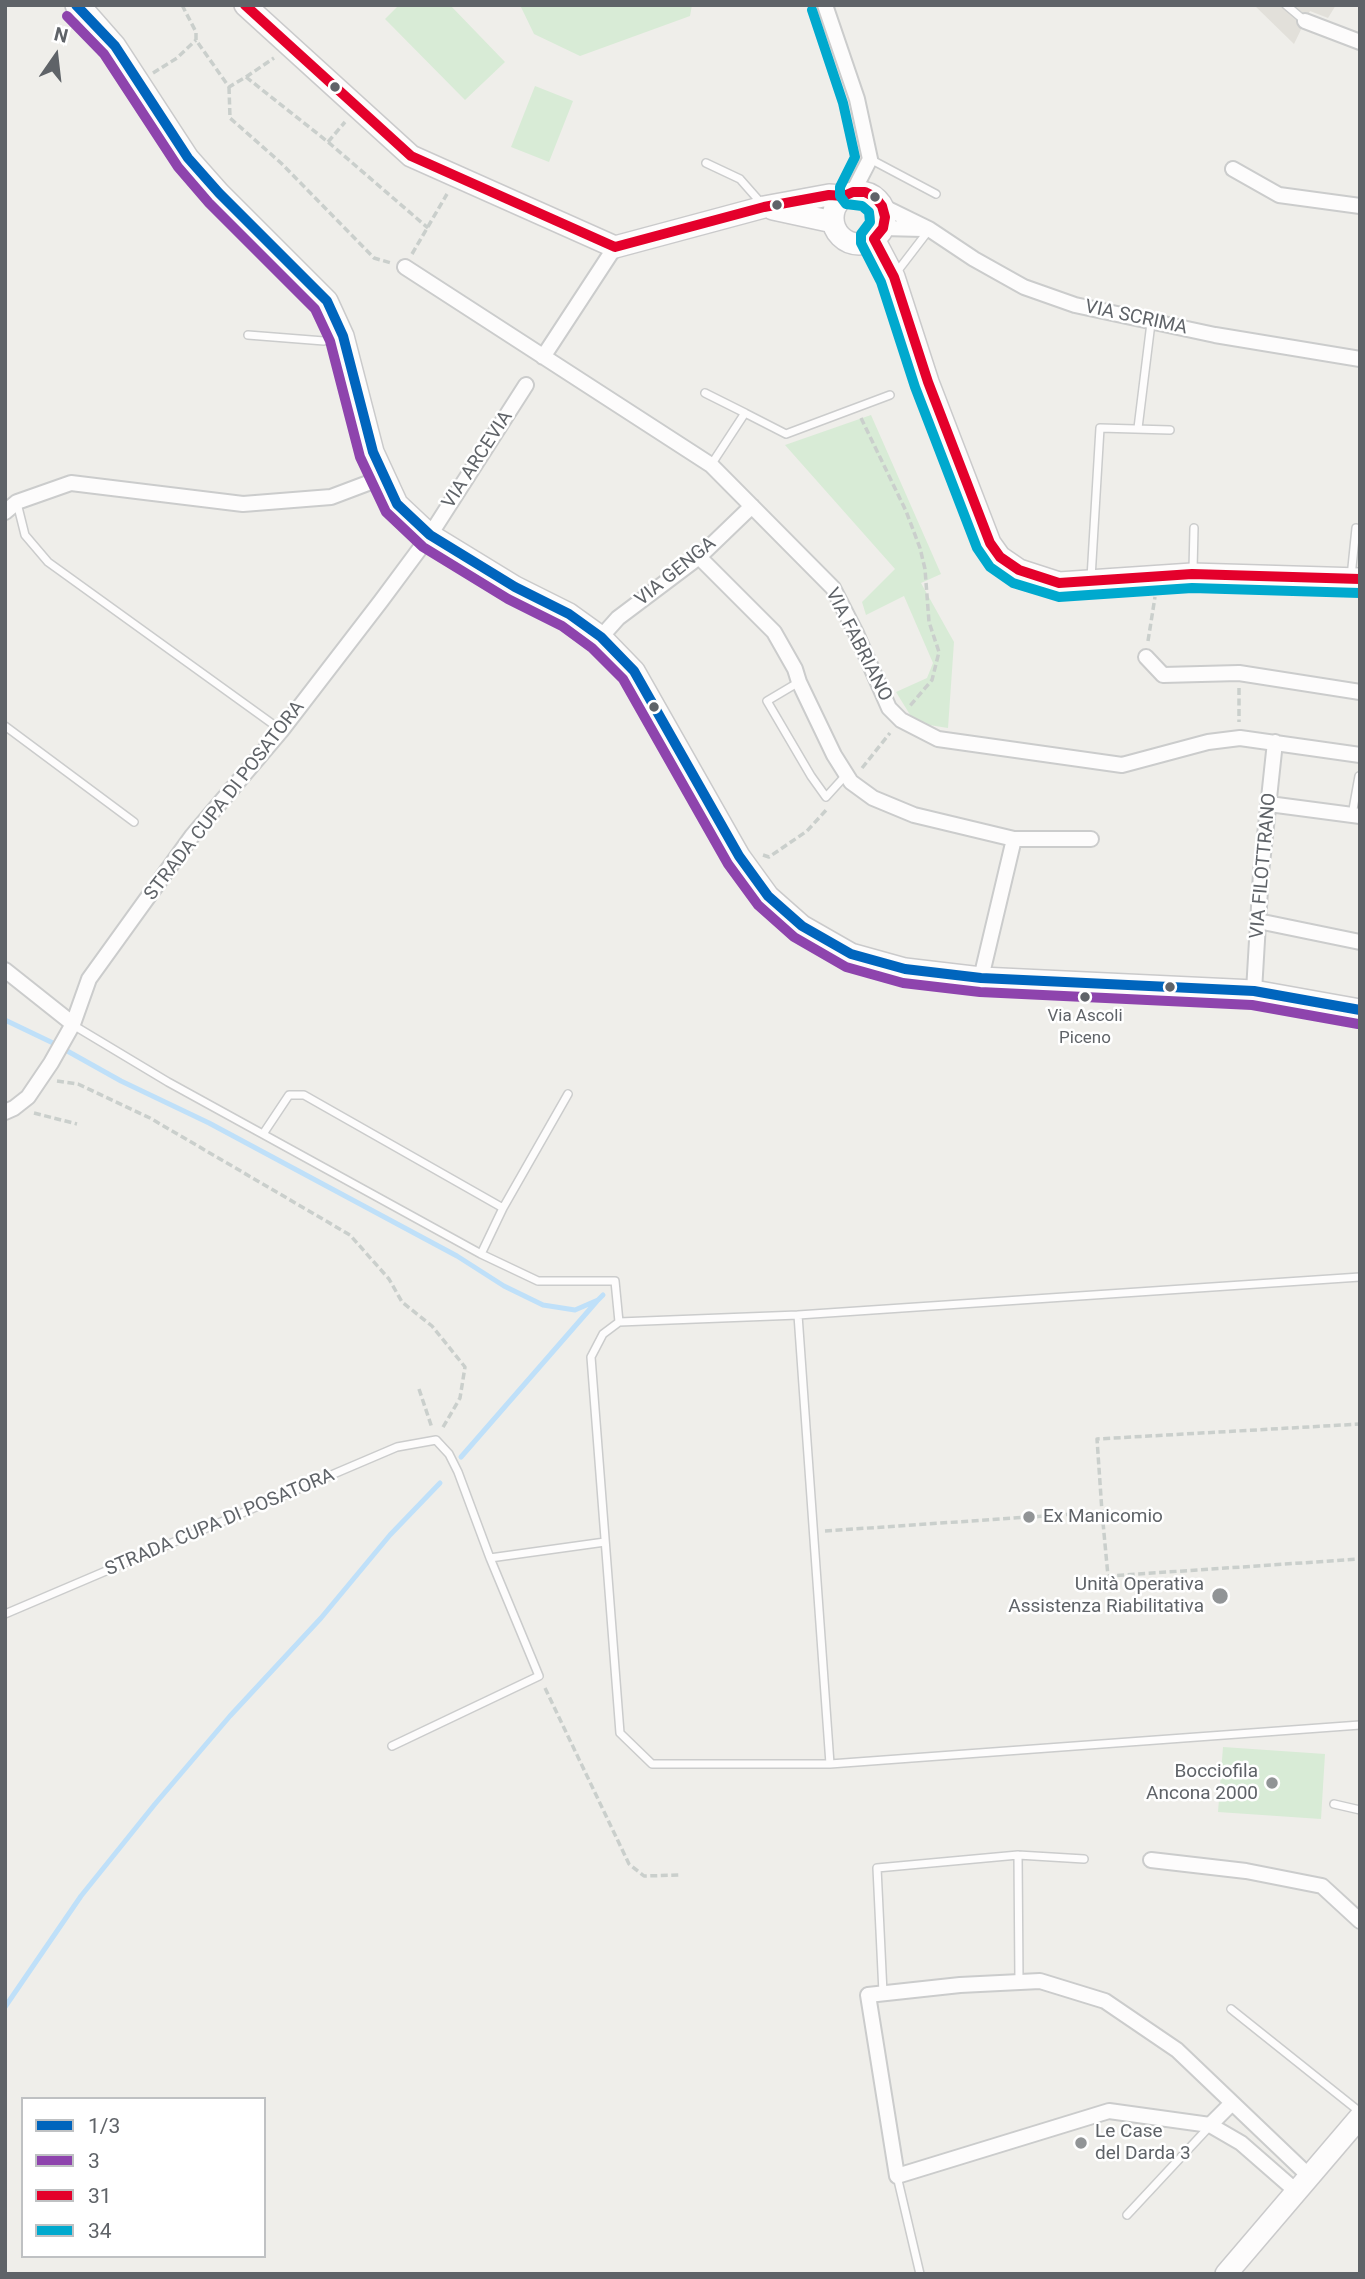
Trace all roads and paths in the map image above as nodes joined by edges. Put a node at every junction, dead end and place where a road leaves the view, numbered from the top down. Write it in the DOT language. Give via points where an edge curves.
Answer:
graph roads {
  1 [pos="76,5"];
  2 [pos="182,5"];
  3 [pos="245,5"];
  4 [pos="825,5"];
  5 [pos="1286,5"];
  6 [pos="1305,21"];
  7 [pos="196,40"];
  8 [pos="1360,42"];
  9 [pos="290,47"];
  10 [pos="158,70"];
  11 [pos="246,77"];
  12 [pos="229,87"];
  13 [pos="357,108"];
  14 [pos="328,142"];
  15 [pos="870,159"];
  16 [pos="706,163"];
  17 [pos="1233,169"];
  18 [pos="457,177"];
  19 [pos="849,194"];
  20 [pos="936,194"];
  21 [pos="882,206"];
  22 [pos="1360,206"];
  23 [pos="755,210"];
  24 [pos="833,222"];
  25 [pos="428,228"];
  26 [pos="929,229"];
  27 [pos="873,237"];
  28 [pos="615,247"];
  29 [pos="405,267"];
  30 [pos="894,277"];
  31 [pos="1151,323"];
  32 [pos="248,335"];
  33 [pos="343,336"];
  34 [pos="543,357"];
  35 [pos="1360,359"];
  36 [pos="526,385"];
  37 [pos="705,393"];
  38 [pos="890,395"];
  39 [pos="856,408"];
  40 [pos="745,413"];
  41 [pos="1138,428"];
  42 [pos="1170,430"];
  43 [pos="711,465"];
  44 [pos="384,477"];
  45 [pos="17,502"];
  46 [pos="752,506"];
  47 [pos="5,512"];
  48 [pos="1194,528"];
  49 [pos="1356,528"];
  50 [pos="430,535"];
  51 [pos="699,557"];
  52 [pos="1192,574"];
  53 [pos="1158,578"];
  54 [pos="1356,578"];
  55 [pos="1091,582"];
  56 [pos="601,637"];
  57 [pos="1146,657"];
  58 [pos="1239,673"];
  59 [pos="799,682"];
  60 [pos="1360,692"];
  61 [pos="901,718"];
  62 [pos="5,726"];
  63 [pos="281,731"];
  64 [pos="1240,738"];
  65 [pos="1275,742"];
  66 [pos="1360,755"];
  67 [pos="1359,776"];
  68 [pos="852,777"];
  69 [pos="1269,804"];
  70 [pos="1356,816"];
  71 [pos="134,822"];
  72 [pos="1014,839"];
  73 [pos="1091,839"];
  74 [pos="760,854"];
  75 [pos="1258,921"];
  76 [pos="1360,942"];
  77 [pos="5,970"];
  78 [pos="981,978"];
  79 [pos="1254,991"];
  80 [pos="1360,1010"];
  81 [pos="73,1024"];
  82 [pos="41,1079"];
  83 [pos="568,1094"];
  84 [pos="10,1110"];
  85 [pos="77,1124"];
  86 [pos="263,1134"];
  87 [pos="503,1208"];
  88 [pos="481,1254"];
  89 [pos="1360,1277"];
  90 [pos="798,1315"];
  91 [pos="619,1322"];
  92 [pos="419,1389"];
  93 [pos="1360,1424"];
  94 [pos="436,1440"];
  95 [pos="1102,1512"];
  96 [pos="813,1532"];
  97 [pos="605,1542"];
  98 [pos="490,1558"];
  99 [pos="1360,1559"];
  100 [pos="5,1615"];
  101 [pos="539,1676"];
  102 [pos="1360,1725"];
  103 [pos="392,1746"];
  104 [pos="830,1764"];
  105 [pos="1334,1804"];
  106 [pos="1360,1810"];
  107 [pos="1018,1855"];
  108 [pos="1084,1859"];
  109 [pos="1151,1860"];
  110 [pos="681,1875"];
  111 [pos="1360,1921"];
  112 [pos="1019,1982"];
  113 [pos="883,1993"];
  114 [pos="1231,2009"];
  115 [pos="1231,2104"];
  116 [pos="1360,2112"];
  117 [pos="1360,2118"];
  118 [pos="1210,2126"];
  119 [pos="897,2176"];
  120 [pos="1302,2184"];
  121 [pos="1127,2215"];
  122 [pos="920,2274"];
  123 [pos="1226,2274"];
  1 -- 33 [label="street" via="115,46 188,158 327,301"];
  2 -- 7 [label="path"];
  3 -- 9 [label="street"];
  4 -- 15 [label="street" via="857,99"];
  5 -- 6 [label="lane"];
  6 -- 8 [label="street"];
  7 -- 10 [label="path"];
  7 -- 12 [label="path"];
  9 -- 11 [label="path"];
  9 -- 13 [label="street"];
  11 -- 12 [label="path"];
  11 -- 14 [label="path"];
  12 -- 29 [label="path" via="230,118 374,258"];
  13 -- 14 [label="path"];
  13 -- 18 [label="street" via="411,156"];
  14 -- 25 [label="path"];
  15 -- 19 [label="street"];
  15 -- 20 [label="lane"];
  16 -- 23 [label="lane" via="740,179"];
  17 -- 22 [label="street" via="1279,195"];
  18 -- 25 [label="path"];
  18 -- 28 [label="street"];
  19 -- 21 [label="street" via="865,192"];
  19 -- 23 [label="street"];
  19 -- 24 [label="street" via="835,207"];
  21 -- 26 [label="street, VIA SCRIMA"];
  21 -- 27 [label="street" via="885,217"];
  23 -- 24 [label="street"];
  23 -- 28 [label="street"];
  24 -- 27 [label="street" via="843,239 852,243"];
  25 -- 29 [label="path"];
  26 -- 27 [label="street"];
  26 -- 30 [label="lane"];
  26 -- 31 [label="street, VIA SCRIMA" via="1024,287"];
  27 -- 30 [label="street"];
  28 -- 34 [label="street"];
  29 -- 34 [label="street, VIA FABRIANO"];
  30 -- 55 [label="street" via="928,382 990,543 1000,557 1037,577 1059,583"];
  31 -- 35 [label="street, VIA SCRIMA"];
  31 -- 41 [label="lane"];
  32 -- 33 [label="lane" via="324,341"];
  33 -- 44 [label="street" via="373,453"];
  34 -- 43 [label="street, VIA FABRIANO"];
  36 -- 50 [label="street, VIA ARCEVIA"];
  37 -- 40 [label="lane"];
  38 -- 39 [label="lane"];
  39 -- 40 [label="lane" via="786,434"];
  39 -- 61 [label="path" via="920,548 929,622 939,652 932,680"];
  40 -- 43 [label="lane"];
  41 -- 42 [label="lane"];
  41 -- 55 [label="lane" via="1100,428"];
  43 -- 46 [label="street, VIA FABRIANO"];
  44 -- 45 [label="street" via="331,497 243,504 71,483"];
  44 -- 50 [label="street" via="397,504"];
  45 -- 47 [label="street"];
  45 -- 63 [label="lane" via="25,535 48,562"];
  46 -- 51 [label="street, VIA GENGA"];
  46 -- 61 [label="street, VIA FABRIANO" via="833,588 889,708"];
  48 -- 52 [label="lane"];
  49 -- 54 [label="lane"];
  50 -- 56 [label="street"];
  50 -- 63 [label="street, STRADA CUPA DI POSATORA"];
  51 -- 56 [label="street, VIA GENGA" via="618,618"];
  51 -- 59 [label="street" via="774,632"];
  52 -- 53 [label="street"];
  52 -- 54 [label="street"];
  53 -- 55 [label="street"];
  53 -- 57 [label="path"];
  56 -- 78 [label="street" via="634,671 739,856 768,896 793,919 851,954 905,969"];
  57 -- 58 [label="street" via="1163,675"];
  58 -- 60 [label="street"];
  58 -- 64 [label="path"];
  59 -- 68 [label="street" via="834,755"];
  59 -- 68 [label="lane" via="767,701 826,797"];
  61 -- 64 [label="street, VIA FABRIANO" via="938,738 1122,765"];
  61 -- 68 [label="path"];
  62 -- 71 [label="lane"];
  63 -- 81 [label="street, STRADA CUPA DI POSATORA" via="192,836 89,979"];
  64 -- 65 [label="street, VIA FABRIANO"];
  65 -- 66 [label="street, VIA FABRIANO"];
  65 -- 69 [label="street, VIA FILOTTRANO"];
  67 -- 70 [label="lane"];
  68 -- 72 [label="street" via="873,798 914,815"];
  68 -- 74 [label="path" via="807,831 769,857"];
  69 -- 70 [label="street"];
  69 -- 75 [label="street, VIA FILOTTRANO"];
  72 -- 73 [label="street"];
  72 -- 78 [label="street"];
  75 -- 76 [label="street"];
  75 -- 79 [label="street, VIA FILOTTRANO"];
  77 -- 81 [label="street"];
  78 -- 79 [label="street"];
  79 -- 80 [label="street"];
  81 -- 82 [label="street, STRADA CUPA DI POSATORA"];
  81 -- 86 [label="lane"];
  82 -- 84 [label="street, STRADA CUPA DI POSATORA" via="28,1097"];
  82 -- 94 [label="path" via="78,1084 150,1118 350,1235 389,1279 402,1302 432,1326 465,1367 460,1398"];
  83 -- 87 [label="lane"];
  84 -- 85 [label="path"];
  86 -- 87 [label="lane" via="289,1095 304,1095"];
  86 -- 88 [label="lane"];
  87 -- 88 [label="lane"];
  88 -- 91 [label="lane" via="538,1282 615,1281"];
  89 -- 90 [label="lane"];
  90 -- 91 [label="lane"];
  90 -- 96 [label="lane"];
  91 -- 97 [label="lane" via="603,1334 591,1357"];
  92 -- 94 [label="path"];
  93 -- 95 [label="path" via="1097,1439"];
  94 -- 98 [label="lane" via="458,1472"];
  94 -- 100 [label="lane, STRADA CUPA DI POSATORA" via="397,1447"];
  95 -- 96 [label="path"];
  95 -- 99 [label="path" via="1108,1576"];
  96 -- 104 [label="lane"];
  97 -- 98 [label="lane"];
  97 -- 104 [label="lane" via="620,1733 652,1764"];
  98 -- 101 [label="lane"];
  101 -- 103 [label="lane"];
  101 -- 110 [label="path" via="629,1864 644,1876"];
  102 -- 104 [label="lane"];
  105 -- 106 [label="lane"];
  107 -- 108 [label="lane"];
  107 -- 112 [label="lane"];
  107 -- 113 [label="lane" via="877,1868"];
  109 -- 111 [label="street" via="1322,1886"];
  112 -- 113 [label="street"];
  112 -- 115 [label="street" via="1040,1981 1105,2001 1177,2050"];
  113 -- 119 [label="street" via="868,1995"];
  114 -- 116 [label="lane"];
  115 -- 118 [label="street"];
  115 -- 120 [label="street"];
  117 -- 120 [label="street"];
  118 -- 119 [label="street" via="1109,2111"];
  118 -- 120 [label="street"];
  118 -- 121 [label="lane"];
  119 -- 122 [label="lane"];
  120 -- 123 [label="street"];
}
